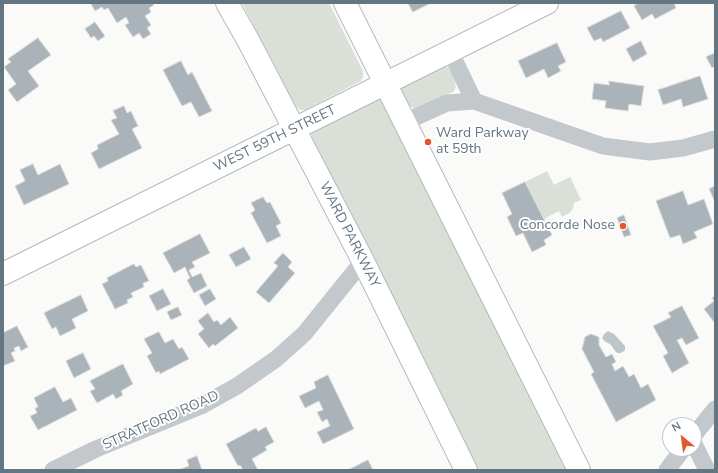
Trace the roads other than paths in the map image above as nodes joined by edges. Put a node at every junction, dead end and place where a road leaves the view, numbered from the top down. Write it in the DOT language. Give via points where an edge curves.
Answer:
graph roads {
  1 [pos="228,3"];
  2 [pos="345,3"];
  3 [pos="547,3"];
  4 [pos="450,51"];
  5 [pos="386,83"];
  6 [pos="474,101"];
  7 [pos="405,122"];
  8 [pos="295,129"];
  9 [pos="715,139"];
  10 [pos="363,261"];
  11 [pos="3,274"];
  12 [pos="715,409"];
  13 [pos="702,425"];
  14 [pos="677,457"];
  15 [pos="700,457"];
  16 [pos="53,470"];
  17 [pos="466,470"];
  18 [pos="579,470"];
  19 [pos="667,470"];
  20 [pos="707,470"];
  1 -- 8 [label="main road, WARD PARKWAY"];
  2 -- 5 [label="main road"];
  3 -- 4 [label="main road, WEST 59TH STREET"];
  4 -- 5 [label="main road, WEST 59TH STREET"];
  4 -- 6 [label="street"];
  5 -- 7 [label="main road"];
  5 -- 8 [label="main road, WEST 59TH STREET"];
  6 -- 7 [label="street" via="447,103"];
  6 -- 9 [label="street" via="603,146 650,152 683,148"];
  7 -- 18 [label="main road"];
  8 -- 10 [label="main road, WARD PARKWAY"];
  8 -- 11 [label="main road, WEST 59TH STREET"];
  10 -- 16 [label="street, STRATFORD ROAD" via="304,334 276,359 237,386 201,406 96,449"];
  10 -- 17 [label="main road, WARD PARKWAY"];
  12 -- 13 [label="street"];
  14 -- 19 [label="street"];
  15 -- 20 [label="street"];
}
